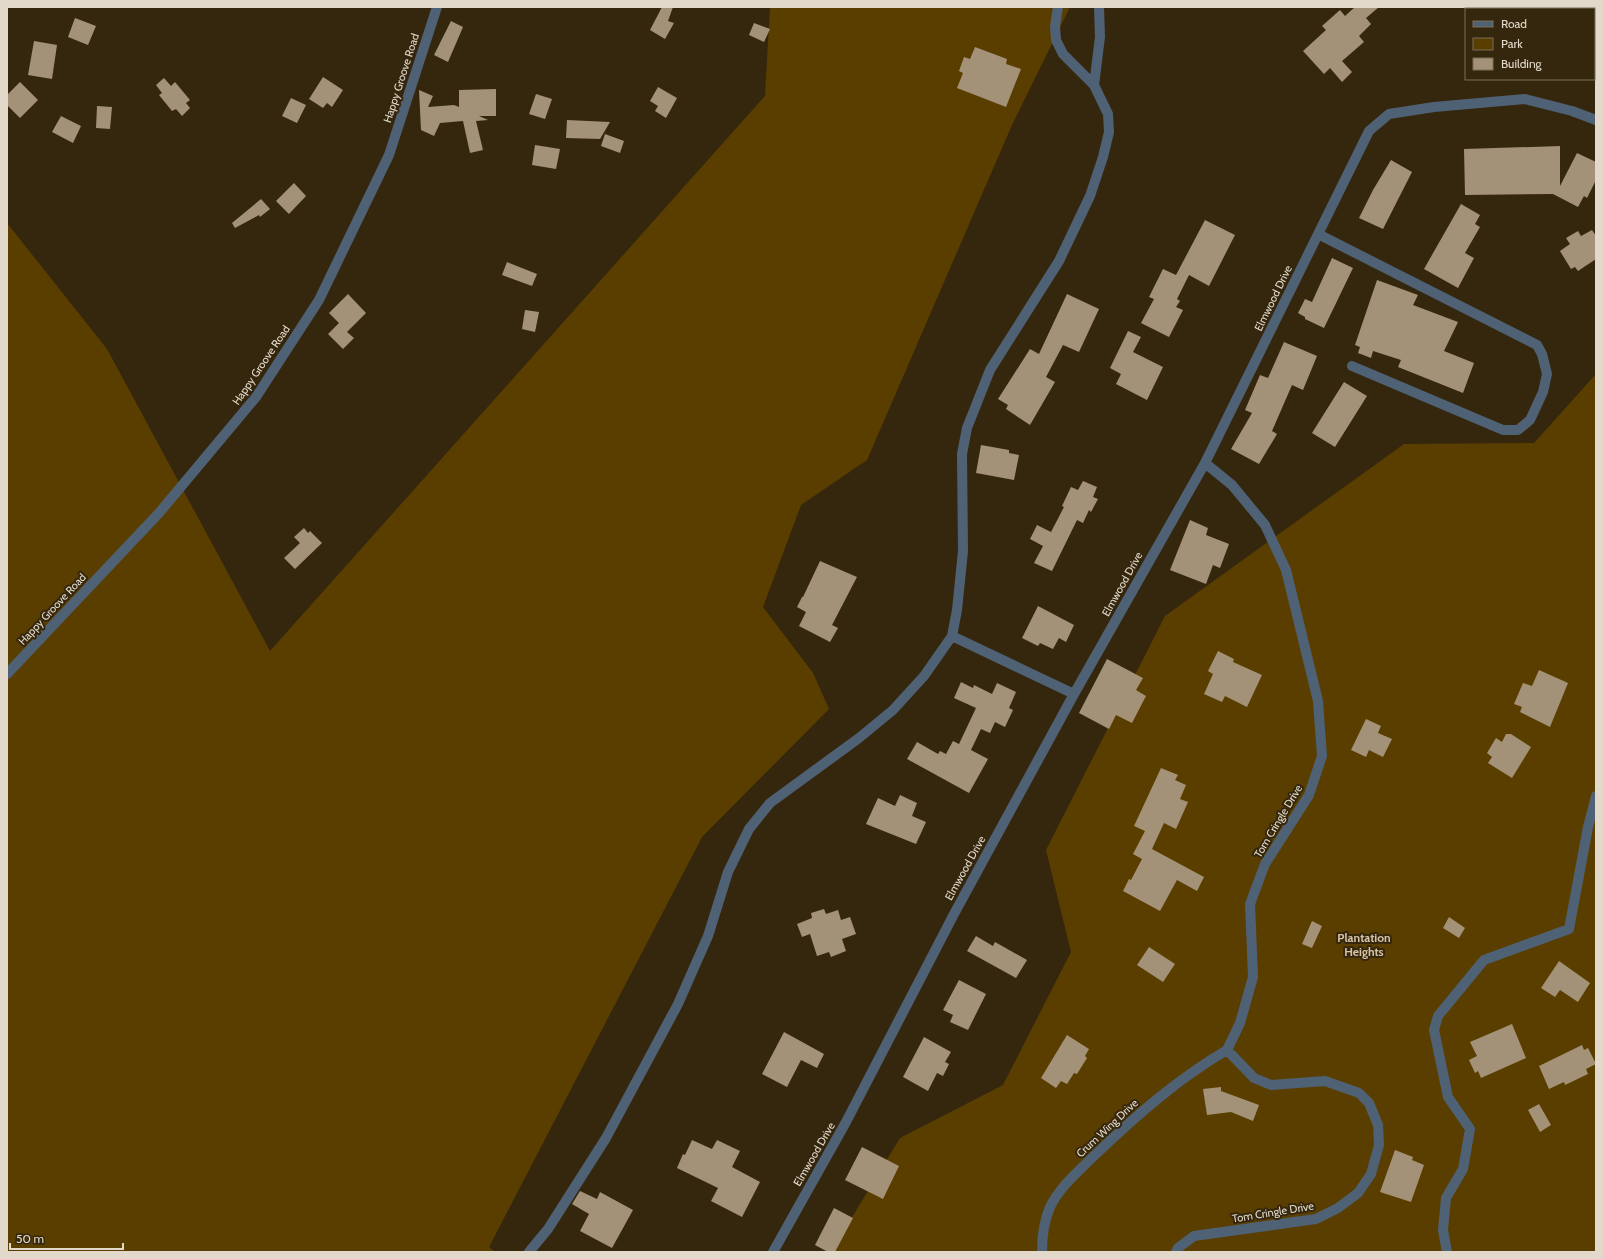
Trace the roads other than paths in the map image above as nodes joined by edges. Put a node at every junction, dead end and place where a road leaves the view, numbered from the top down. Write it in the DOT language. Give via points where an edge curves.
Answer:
graph roads {
  1 [pos="436,7"];
  2 [pos="1058,7"];
  3 [pos="1099,7"];
  4 [pos="1094,85"];
  5 [pos="1596,120"];
  6 [pos="1318,234"];
  7 [pos="1352,366"];
  8 [pos="1205,463"];
  9 [pos="952,636"];
  10 [pos="7,674"];
  11 [pos="1074,694"];
  12 [pos="1596,796"];
  13 [pos="1227,1050"];
  14 [pos="529,1252"];
  15 [pos="773,1252"];
  16 [pos="1042,1252"];
  17 [pos="1176,1252"];
  18 [pos="1448,1252"];
  1 -- 10 [label="street, Happy Groove Road" via="389,155 319,300 256,397 216,446 159,513"];
  2 -- 4 [label="street" via="1056,40 1063,54"];
  3 -- 4 [label="street" via="1100,37"];
  4 -- 9 [label="street" via="1108,114 1109,132 1090,196 1059,261 990,370 967,428 962,454 963,550"];
  5 -- 6 [label="street, Elmwood Drive" via="1525,99 1434,107 1389,114 1369,131"];
  6 -- 7 [label="street" via="1537,345 1547,374 1543,392 1530,420 1518,430 1503,430"];
  6 -- 8 [label="street, Elmwood Drive"];
  8 -- 11 [label="street, Elmwood Drive"];
  8 -- 13 [label="street, Tom Cringle Drive" via="1232,485 1265,525 1286,570 1318,701 1322,756 1309,795 1265,864 1250,904 1253,977 1240,1023"];
  9 -- 11 [label="street"];
  9 -- 14 [label="street" via="924,676 893,710 770,803 749,829 728,872 708,936 678,1004 606,1138 548,1229"];
  11 -- 15 [label="street, Elmwood Drive" via="954,914 846,1122"];
  12 -- 18 [label="street" via="1569,929 1484,960 1438,1016 1434,1030 1448,1097 1470,1129 1463,1169 1446,1198 1442,1230"];
  13 -- 16 [label="street, Crum Wing Drive" via="1196,1068 1139,1113 1067,1181 1050,1207 1042,1238"];
  13 -- 17 [label="street, Tom Cringle Drive" via="1254,1078 1271,1086 1325,1081 1359,1093 1369,1103 1378,1125 1379,1145 1371,1174 1358,1193 1338,1208 1316,1219 1194,1236"];
}
